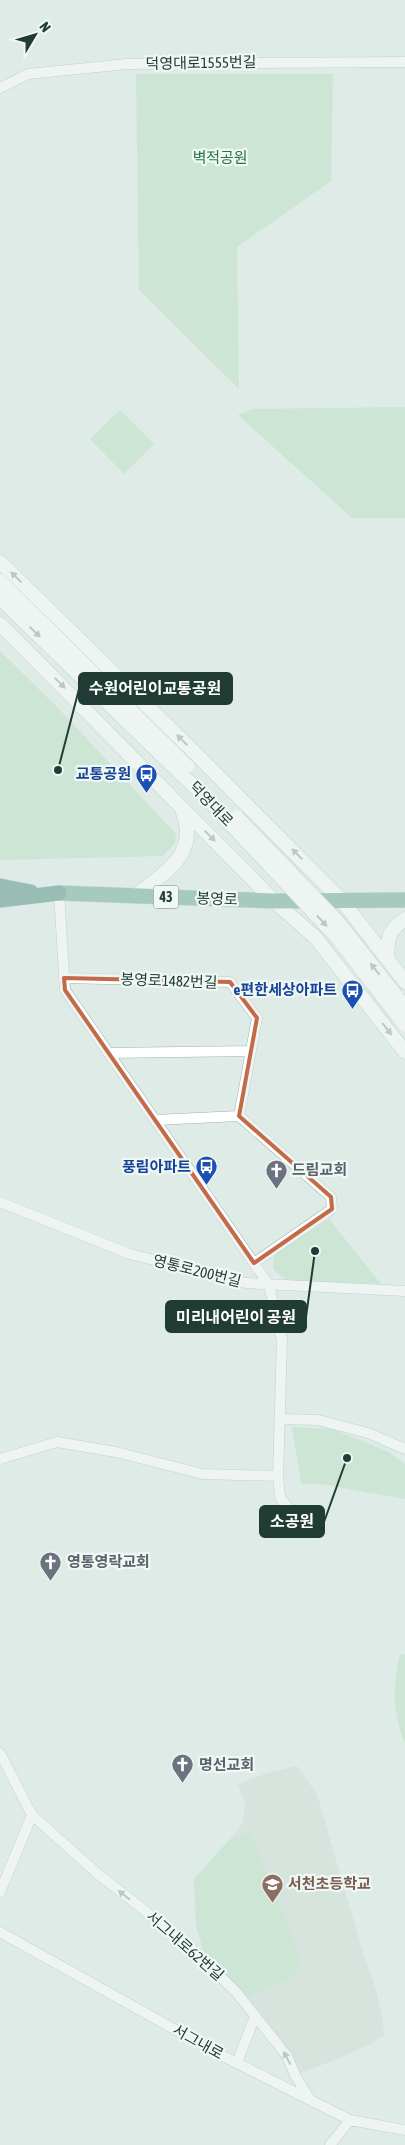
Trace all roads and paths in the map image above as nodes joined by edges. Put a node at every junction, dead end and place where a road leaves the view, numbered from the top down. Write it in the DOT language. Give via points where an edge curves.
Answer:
graph roads {
  1 [pos="405,62"];
  2 [pos="0,88"];
  3 [pos="0,562"];
  4 [pos="0,581"];
  5 [pos="0,598"];
  6 [pos="0,624"];
  7 [pos="182,808"];
  8 [pos="0,886"];
  9 [pos="51,894"];
  10 [pos="134,896"];
  11 [pos="0,900"];
  12 [pos="405,900"];
  13 [pos="274,901"];
  14 [pos="343,902"];
  15 [pos="405,919"];
  16 [pos="387,959"];
  17 [pos="64,978"];
  18 [pos="405,982"];
  19 [pos="405,1007"];
  20 [pos="405,1025"];
  21 [pos="251,1051"];
  22 [pos="405,1052"];
  23 [pos="108,1053"];
  24 [pos="239,1116"];
  25 [pos="155,1120"];
  26 [pos="0,1202"];
  27 [pos="254,1263"];
  28 [pos="269,1285"];
  29 [pos="405,1291"];
  30 [pos="280,1419"];
  31 [pos="405,1449"];
  32 [pos="0,1459"];
  33 [pos="278,1476"];
  34 [pos="298,1522"];
  35 [pos="0,1753"];
  36 [pos="32,1815"];
  37 [pos="0,1892"];
  38 [pos="0,1932"];
  39 [pos="255,2016"];
  40 [pos="236,2063"];
  41 [pos="311,2101"];
  42 [pos="350,2120"];
  43 [pos="405,2130"];
  44 [pos="330,2145"];
  1 -- 2 [label="street, 덕영대로1555번길" via="127,64 28,74"];
  14 -- 3 [label="main road, one-way"];
  19 -- 4 [label="main road, 덕영대로, one-way, bridge" via="332,915"];
  5 -- 20 [label="main road, 덕영대로, one-way, bridge" via="210,802 334,934"];
  6 -- 7 [label="main road, one-way"];
  7 -- 10 [label="main road" via="188,830 181,856"];
  7 -- 13 [label="main road, one-way"];
  8 -- 9 [label="highway"];
  9 -- 10 [label="main road, 봉영로 / 43"];
  9 -- 11 [label="highway, 봉영로 / 43"];
  9 -- 17 [label="street"];
  10 -- 13 [label="main road, 봉영로 / 43"];
  12 -- 14 [label="main road, 봉영로 / 43"];
  13 -- 14 [label="main road, 봉영로 / 43"];
  13 -- 22 [label="main road, one-way" via="315,937"];
  14 -- 16 [label="main road"];
  15 -- 16 [label="main road" via="388,937"];
  16 -- 18 [label="main road"];
  17 -- 21 [label="street, 봉영로1482번길" via="230,982 257,1018"];
  17 -- 23 [label="street" via="65,990"];
  21 -- 23 [label="street"];
  21 -- 24 [label="street"];
  23 -- 25 [label="street"];
  24 -- 25 [label="street"];
  24 -- 27 [label="street" via="331,1197 332,1209"];
  25 -- 27 [label="street"];
  26 -- 28 [label="street, 영통로200번길" via="130,1254 246,1284"];
  27 -- 28 [label="street"];
  28 -- 29 [label="street, 영통로200번길"];
  28 -- 30 [label="street" via="282,1340"];
  30 -- 31 [label="street" via="318,1420 368,1433"];
  30 -- 33 [label="street"];
  32 -- 33 [label="street" via="56,1442 116,1452 203,1474"];
  33 -- 34 [label="street" via="280,1496"];
  35 -- 36 [label="street, 서그내로62번길"];
  36 -- 37 [label="street"];
  39 -- 36 [label="street, 서그내로62번길, one-way" via="236,1992 185,1942 98,1874"];
  38 -- 40 [label="street, 서그내로"];
  39 -- 40 [label="street"];
  41 -- 39 [label="street, 서그내로62번길, one-way" via="287,2056"];
  40 -- 41 [label="street, 서그내로"];
  41 -- 42 [label="street, 서그내로"];
  42 -- 43 [label="street, 서그내로"];
  42 -- 44 [label="street"];
}
